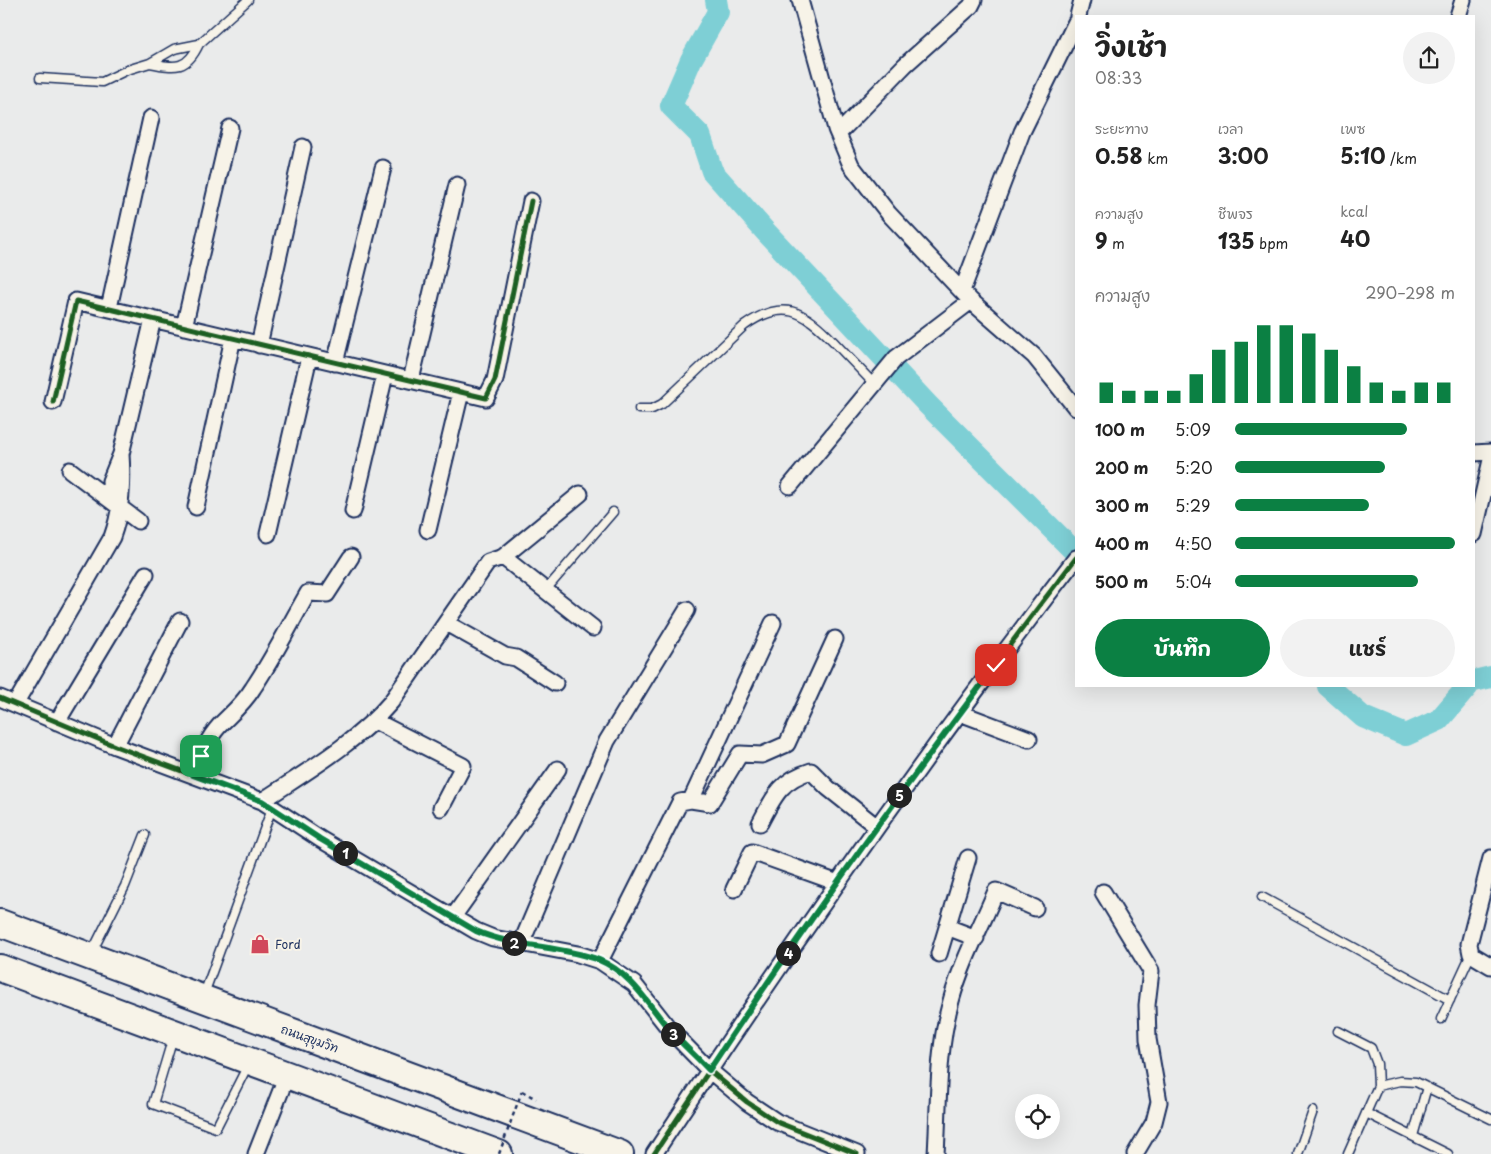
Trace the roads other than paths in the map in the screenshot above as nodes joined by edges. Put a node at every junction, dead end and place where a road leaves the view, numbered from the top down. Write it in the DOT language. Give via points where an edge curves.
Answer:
graph roads {
  1 [pos="248,0"];
  2 [pos="800,0"];
  3 [pos="974,0"];
  4 [pos="1082,0"];
  5 [pos="1463,0"];
  6 [pos="1078,15"];
  7 [pos="1458,15"];
  8 [pos="1075,24"];
  9 [pos="198,44"];
  10 [pos="150,63"];
  11 [pos="40,78"];
  12 [pos="151,118"];
  13 [pos="230,128"];
  14 [pos="838,134"];
  15 [pos="303,147"];
  16 [pos="382,168"];
  17 [pos="457,185"];
  18 [pos="531,201"];
  19 [pos="967,296"];
  20 [pos="109,308"];
  21 [pos="154,319"];
  22 [pos="184,327"];
  23 [pos="233,338"];
  24 [pos="259,345"];
  25 [pos="310,357"];
  26 [pos="335,363"];
  27 [pos="385,375"];
  28 [pos="879,379"];
  29 [pos="411,380"];
  30 [pos="461,392"];
  31 [pos="53,402"];
  32 [pos="1075,407"];
  33 [pos="640,409"];
  34 [pos="1491,452"];
  35 [pos="1475,453"];
  36 [pos="1491,460"];
  37 [pos="70,470"];
  38 [pos="790,486"];
  39 [pos="580,494"];
  40 [pos="118,507"];
  41 [pos="196,507"];
  42 [pos="354,511"];
  43 [pos="613,512"];
  44 [pos="138,521"];
  45 [pos="428,530"];
  46 [pos="1475,530"];
  47 [pos="268,534"];
  48 [pos="351,557"];
  49 [pos="503,557"];
  50 [pos="1072,563"];
  51 [pos="146,574"];
  52 [pos="544,592"];
  53 [pos="687,610"];
  54 [pos="180,621"];
  55 [pos="446,623"];
  56 [pos="773,623"];
  57 [pos="593,628"];
  58 [pos="835,639"];
  59 [pos="555,682"];
  60 [pos="0,698"];
  61 [pos="16,703"];
  62 [pos="960,713"];
  63 [pos="375,721"];
  64 [pos="57,722"];
  65 [pos="1029,739"];
  66 [pos="115,746"];
  67 [pos="558,769"];
  68 [pos="193,775"];
  69 [pos="692,800"];
  70 [pos="267,805"];
  71 [pos="441,808"];
  72 [pos="760,823"];
  73 [pos="877,827"];
  74 [pos="145,835"];
  75 [pos="968,858"];
  76 [pos="1491,858"];
  77 [pos="838,883"];
  78 [pos="734,889"];
  79 [pos="1103,892"];
  80 [pos="1262,897"];
  81 [pos="1035,908"];
  82 [pos="453,917"];
  83 [pos="0,923"];
  84 [pos="947,927"];
  85 [pos="976,938"];
  86 [pos="521,944"];
  87 [pos="939,954"];
  88 [pos="1471,954"];
  89 [pos="90,956"];
  90 [pos="600,961"];
  91 [pos="1491,966"];
  92 [pos="0,968"];
  93 [pos="203,998"];
  94 [pos="1450,1000"];
  95 [pos="1441,1019"];
  96 [pos="1338,1031"];
  97 [pos="174,1033"];
  98 [pos="250,1062"];
  99 [pos="709,1070"];
  100 [pos="287,1075"];
  101 [pos="1378,1086"];
  102 [pos="1428,1087"];
  103 [pos="1313,1111"];
  104 [pos="1366,1113"];
  105 [pos="1491,1119"];
  106 [pos="1413,1136"];
  107 [pos="256,1154"];
  108 [pos="499,1154"];
  109 [pos="620,1154"];
  110 [pos="654,1154"];
  111 [pos="857,1154"];
  112 [pos="936,1154"];
  113 [pos="1135,1154"];
  114 [pos="1298,1154"];
  115 [pos="1348,1154"];
  116 [pos="1448,1154"];
  1 -- 9 [label="lane"];
  2 -- 14 [label="street"];
  3 -- 14 [label="street"];
  4 -- 6 [label="street"];
  5 -- 7 [label="street"];
  8 -- 19 [label="street" via="1022,132"];
  9 -- 10 [label="lane" via="174,48"];
  9 -- 10 [label="lane" via="192,59 184,64 170,68"];
  10 -- 11 [label="lane" via="102,82"];
  12 -- 20 [label="street"];
  13 -- 22 [label="street"];
  14 -- 19 [label="street" via="851,165 889,214"];
  15 -- 24 [label="street"];
  16 -- 26 [label="street"];
  17 -- 29 [label="street"];
  18 -- 30 [label="street" via="495,380 486,398"];
  19 -- 28 [label="street" via="896,358"];
  19 -- 32 [label="street" via="1034,356"];
  20 -- 21 [label="street"];
  20 -- 31 [label="street" via="76,301"];
  21 -- 22 [label="street"];
  21 -- 40 [label="street" via="121,454 110,481 111,496"];
  22 -- 23 [label="street"];
  23 -- 24 [label="street"];
  23 -- 41 [label="street"];
  24 -- 25 [label="street"];
  25 -- 26 [label="street"];
  25 -- 47 [label="street"];
  26 -- 27 [label="street"];
  27 -- 29 [label="street"];
  27 -- 42 [label="street"];
  28 -- 33 [label="lane" via="816,323 801,313 780,310 758,316 744,326 712,354 673,397 652,409"];
  28 -- 38 [label="street"];
  29 -- 30 [label="street"];
  30 -- 45 [label="street"];
  34 -- 35 [label="street"];
  36 -- 46 [label="street"];
  37 -- 40 [label="street"];
  39 -- 49 [label="street"];
  40 -- 44 [label="street"];
  40 -- 61 [label="street" via="118,520 112,537"];
  43 -- 52 [label="lane"];
  48 -- 68 [label="street" via="328,594 308,593 253,688 207,742"];
  49 -- 52 [label="street"];
  49 -- 55 [label="street" via="488,562"];
  50 -- 62 [label="street"];
  51 -- 64 [label="street"];
  52 -- 57 [label="street"];
  53 -- 86 [label="street" via="607,741"];
  54 -- 66 [label="street"];
  55 -- 59 [label="street" via="505,656 516,658"];
  55 -- 63 [label="street"];
  56 -- 69 [label="street"];
  58 -- 69 [label="street" via="787,744 762,755 740,754 710,803"];
  60 -- 61 [label="street"];
  61 -- 64 [label="street"];
  62 -- 65 [label="street"];
  62 -- 73 [label="street"];
  63 -- 70 [label="street"];
  63 -- 71 [label="street" via="463,766"];
  64 -- 66 [label="street"];
  66 -- 68 [label="street"];
  67 -- 82 [label="street"];
  68 -- 70 [label="street"];
  69 -- 90 [label="street" via="680,802"];
  70 -- 82 [label="street"];
  70 -- 93 [label="lane"];
  72 -- 73 [label="street" via="775,794 794,776 811,771"];
  73 -- 77 [label="street"];
  74 -- 89 [label="lane"];
  75 -- 84 [label="street"];
  76 -- 88 [label="street" via="1470,944"];
  77 -- 78 [label="street" via="752,852"];
  77 -- 99 [label="street"];
  79 -- 113 [label="street" via="1151,971 1148,1039 1159,1102 1154,1122"];
  80 -- 94 [label="lane"];
  81 -- 85 [label="street" via="996,891"];
  82 -- 86 [label="street" via="492,938"];
  83 -- 89 [label="highway, ถนนสุขุมวิท"];
  84 -- 85 [label="street"];
  84 -- 87 [label="street"];
  85 -- 112 [label="street" via="951,1000 944,1031"];
  86 -- 90 [label="street"];
  88 -- 91 [label="street"];
  88 -- 94 [label="lane"];
  89 -- 93 [label="highway, ถนนสุขุมวิท"];
  90 -- 99 [label="street" via="634,984 670,1030"];
  92 -- 97 [label="highway"];
  93 -- 109 [label="highway, ถนนสุขุมวิท"];
  94 -- 95 [label="lane"];
  96 -- 101 [label="lane" via="1371,1048 1377,1064"];
  97 -- 98 [label="highway"];
  97 -- 98 [label="lane" via="153,1104 216,1128"];
  98 -- 100 [label="highway"];
  99 -- 110 [label="street"];
  99 -- 111 [label="street" via="777,1122"];
  100 -- 107 [label="street"];
  100 -- 108 [label="highway"];
  101 -- 102 [label="lane" via="1400,1081"];
  101 -- 104 [label="lane"];
  102 -- 105 [label="lane"];
  102 -- 106 [label="lane"];
  103 -- 114 [label="lane"];
  104 -- 106 [label="lane"];
  104 -- 115 [label="lane"];
  106 -- 116 [label="lane"];
}
